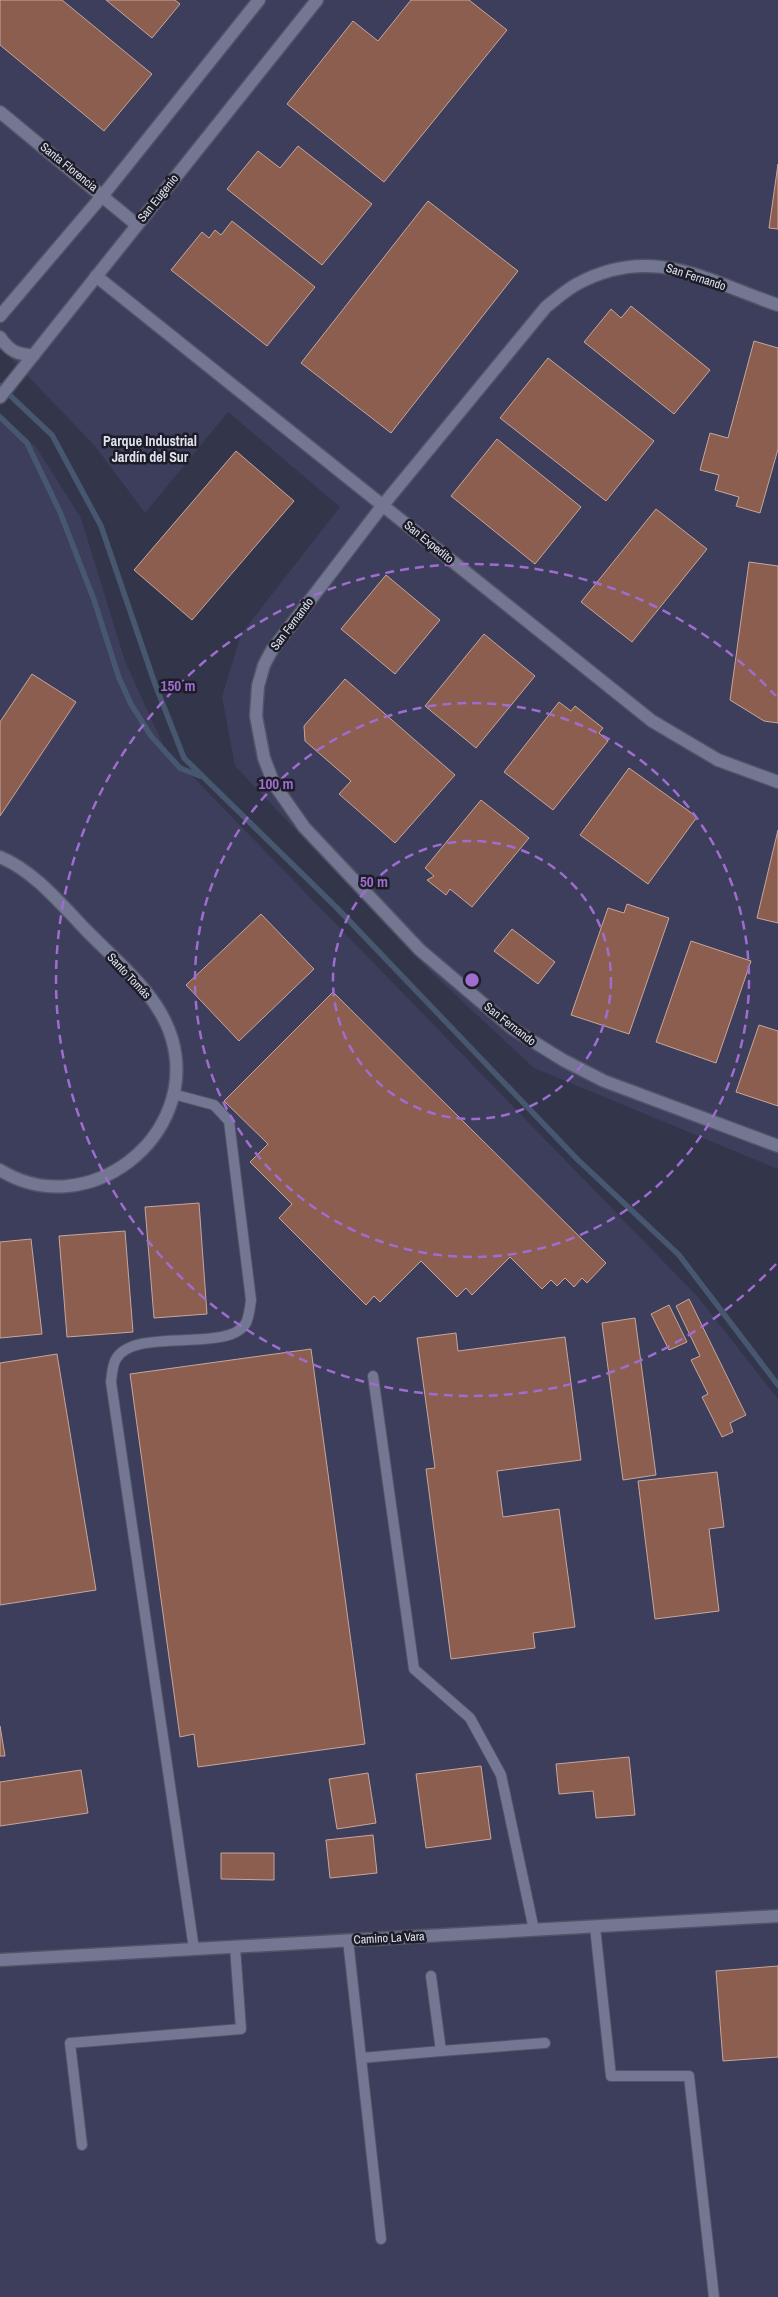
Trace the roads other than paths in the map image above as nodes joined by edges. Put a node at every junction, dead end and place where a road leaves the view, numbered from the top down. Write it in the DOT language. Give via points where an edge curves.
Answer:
graph roads {
  1 [pos="259,0"];
  2 [pos="317,0"];
  3 [pos="0,112"];
  4 [pos="104,195"];
  5 [pos="137,224"];
  6 [pos="96,276"];
  7 [pos="778,305"];
  8 [pos="0,316"];
  9 [pos="0,337"];
  10 [pos="34,355"];
  11 [pos="0,397"];
  12 [pos="383,504"];
  13 [pos="778,782"];
  14 [pos="1,858"];
  15 [pos="173,1094"];
  16 [pos="778,1146"];
  17 [pos="0,1170"];
  18 [pos="373,1376"];
  19 [pos="778,1916"];
  20 [pos="595,1926"];
  21 [pos="534,1930"];
  22 [pos="348,1940"];
  23 [pos="235,1947"];
  24 [pos="194,1949"];
  25 [pos="0,1960"];
  26 [pos="431,1976"];
  27 [pos="545,2043"];
  28 [pos="441,2051"];
  29 [pos="361,2058"];
  30 [pos="82,2145"];
  31 [pos="381,2239"];
  32 [pos="714,2297"];
  1 -- 4 [label="street"];
  2 -- 5 [label="street, San Eugenio"];
  3 -- 4 [label="street, Santa Florencia"];
  4 -- 5 [label="street, Santa Florencia"];
  4 -- 8 [label="street"];
  5 -- 6 [label="street, San Eugenio"];
  6 -- 10 [label="street, San Eugenio"];
  6 -- 12 [label="street, San Expedito"];
  7 -- 12 [label="street, San Fernando" via="684,270 651,264 622,267 576,284 546,307"];
  9 -- 10 [label="street" via="6,346 20,355"];
  10 -- 11 [label="street, San Eugenio"];
  12 -- 13 [label="street, San Expedito" via="652,721 718,760"];
  12 -- 16 [label="street, San Fernando" via="264,665 258,686 256,716 264,758 274,784 304,827 420,950 513,1029 604,1081"];
  14 -- 15 [label="street, Santo Tomás" via="49,892 147,993 172,1039 176,1070"];
  15 -- 17 [label="street, Santo Tomás" via="157,1131 141,1152 98,1181 44,1186 22,1181"];
  15 -- 24 [label="lane" via="208,1102 220,1109 228,1120 251,1300 246,1323 238,1332 224,1337 135,1345 115,1360 111,1382"];
  18 -- 21 [label="lane" via="414,1669 470,1718 501,1775"];
  19 -- 20 [label="street, Camino La Vara"];
  20 -- 21 [label="street, Camino La Vara"];
  20 -- 32 [label="lane" via="611,2076 689,2076"];
  21 -- 22 [label="street, Camino La Vara"];
  22 -- 23 [label="street, Camino La Vara"];
  22 -- 29 [label="lane"];
  23 -- 24 [label="street, Camino La Vara"];
  23 -- 30 [label="lane" via="241,2028 70,2043"];
  24 -- 25 [label="street, Camino La Vara"];
  26 -- 28 [label="lane"];
  27 -- 28 [label="lane"];
  28 -- 29 [label="lane"];
  29 -- 31 [label="lane"];
}
